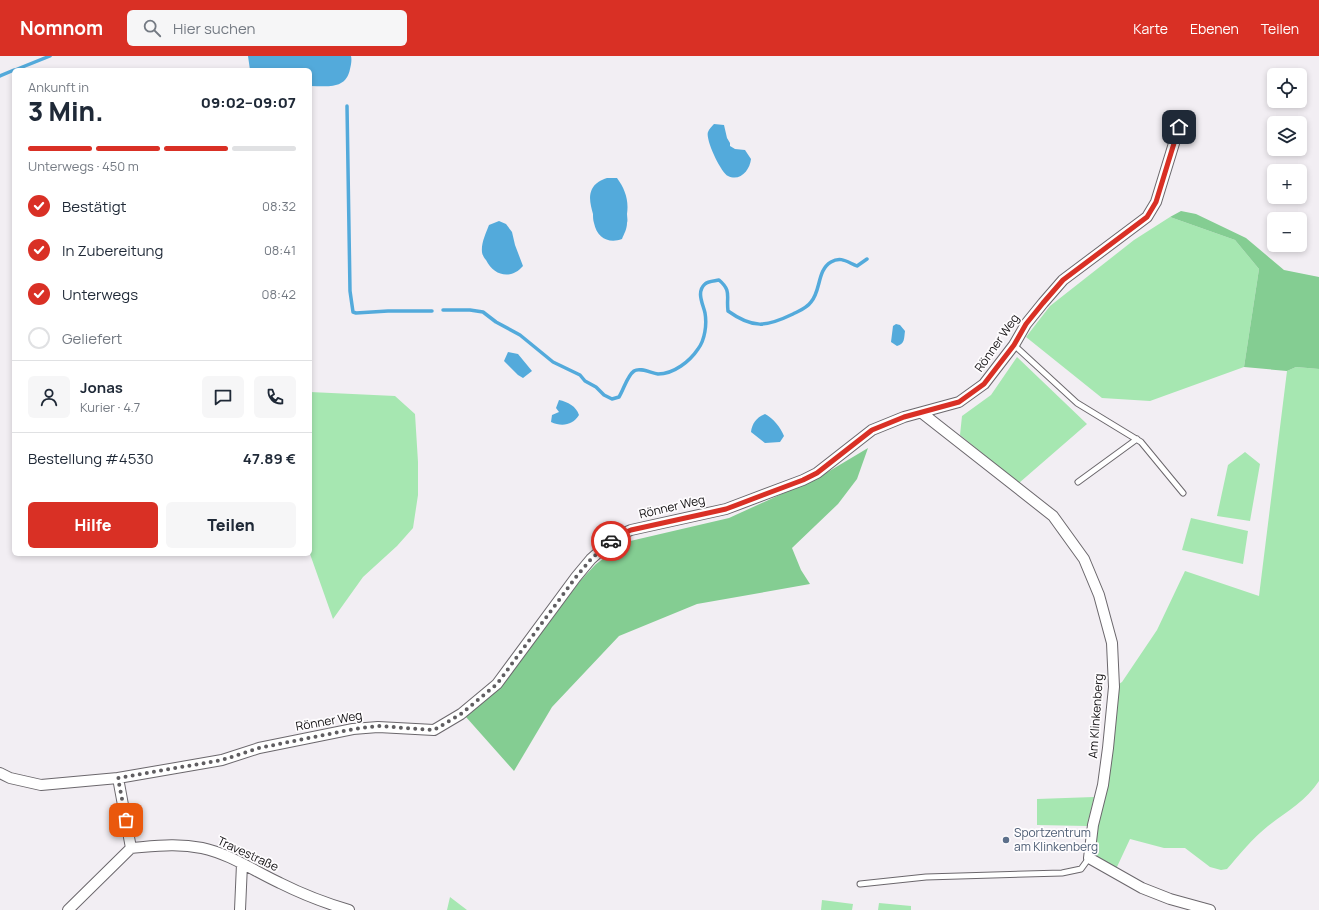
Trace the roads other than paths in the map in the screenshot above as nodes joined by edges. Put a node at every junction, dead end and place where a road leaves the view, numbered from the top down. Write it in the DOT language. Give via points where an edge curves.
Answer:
graph roads {
  1 [pos="1179,127"];
  2 [pos="1014,345"];
  3 [pos="922,413"];
  4 [pos="1137,439"];
  5 [pos="1078,482"];
  6 [pos="1183,493"];
  7 [pos="0,773"];
  8 [pos="118,778"];
  9 [pos="131,848"];
  10 [pos="1089,858"];
  11 [pos="242,864"];
  12 [pos="860,884"];
  13 [pos="68,910"];
  14 [pos="240,910"];
  15 [pos="349,910"];
  16 [pos="1210,910"];
  1 -- 2 [label="street, Rönner Weg" via="1156,202 1147,217 1063,280 1026,324"];
  2 -- 3 [label="street, Rönner Weg" via="984,384 959,402"];
  2 -- 4 [label="lane" via="1077,403"];
  3 -- 8 [label="street, Rönner Weg" via="904,417 872,430 817,473 803,480 726,509 631,530 617,536 591,559 576,577 497,684 461,714 434,730 378,726 354,729 259,748 222,760"];
  3 -- 10 [label="street, Am Klinkenberg" via="1053,516 1084,559 1099,595 1112,643 1114,687 1103,785 1093,825"];
  4 -- 5 [label="lane"];
  4 -- 6 [label="lane"];
  7 -- 8 [label="street, Rönner Weg" via="41,786"];
  8 -- 9 [label="street"];
  9 -- 11 [label="street, Travestraße" via="172,844 188,846 221,853"];
  9 -- 13 [label="street"];
  10 -- 12 [label="lane" via="1082,869 1062,873 926,877"];
  10 -- 16 [label="street" via="1142,888"];
  11 -- 14 [label="street"];
  11 -- 15 [label="street, Travestraße" via="314,898"];
}
